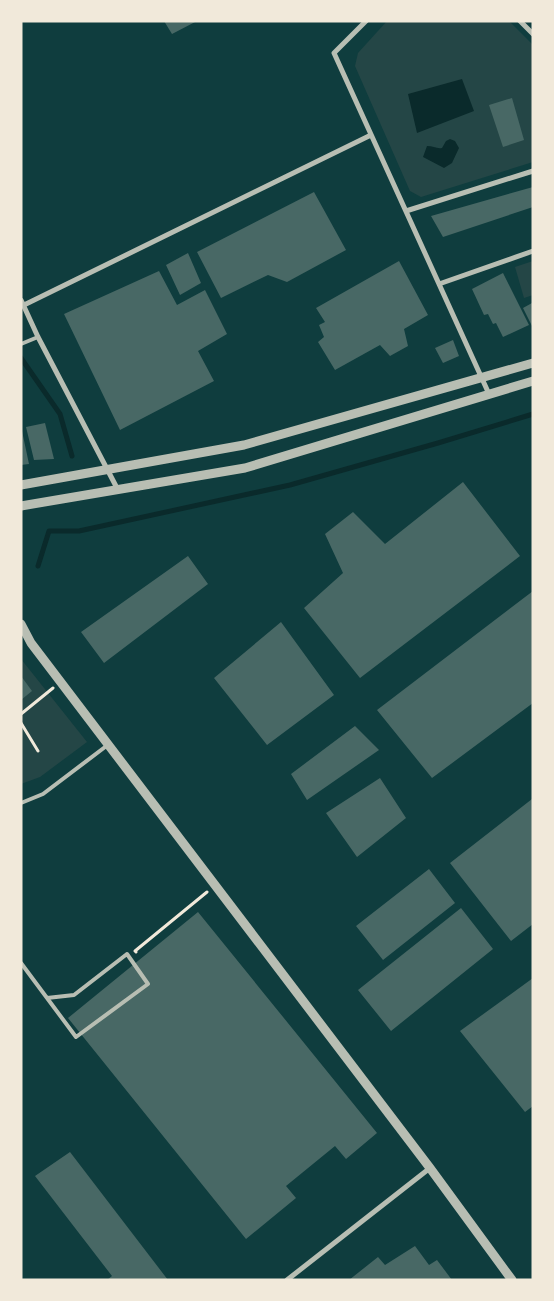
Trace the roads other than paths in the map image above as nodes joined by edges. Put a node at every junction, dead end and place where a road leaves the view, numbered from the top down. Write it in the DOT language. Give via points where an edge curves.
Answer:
graph roads {
  1 [pos="366,21"];
  2 [pos="520,21"];
  3 [pos="533,34"];
  4 [pos="371,135"];
  5 [pos="533,171"];
  6 [pos="406,211"];
  7 [pos="533,251"];
  8 [pos="439,284"];
  9 [pos="23,303"];
  10 [pos="38,337"];
  11 [pos="21,344"];
  12 [pos="533,363"];
  13 [pos="482,378"];
  14 [pos="533,381"];
  15 [pos="490,394"];
  16 [pos="107,470"];
  17 [pos="21,485"];
  18 [pos="118,490"];
  19 [pos="21,506"];
  20 [pos="21,624"];
  21 [pos="109,744"];
  22 [pos="21,802"];
  23 [pos="21,963"];
  24 [pos="47,998"];
  25 [pos="430,1168"];
  26 [pos="286,1280"];
  27 [pos="512,1280"];
  1 -- 4 [label="street" via="334,53"];
  2 -- 3 [label="street"];
  4 -- 6 [label="street"];
  4 -- 9 [label="street"];
  5 -- 6 [label="street"];
  6 -- 8 [label="street"];
  7 -- 8 [label="street"];
  8 -- 13 [label="street"];
  9 -- 10 [label="street"];
  10 -- 11 [label="lane"];
  10 -- 16 [label="street"];
  12 -- 13 [label="street"];
  13 -- 15 [label="street"];
  13 -- 16 [label="street" via="244,445"];
  14 -- 15 [label="street"];
  15 -- 18 [label="street" via="245,468"];
  16 -- 17 [label="street"];
  16 -- 18 [label="street"];
  18 -- 19 [label="street"];
  20 -- 21 [label="street" via="31,643"];
  21 -- 22 [label="lane" via="43,794"];
  21 -- 25 [label="street"];
  23 -- 24 [label="lane"];
  24 -- 24 [label="lane" via="74,995 126,954 148,984 76,1037"];
  25 -- 26 [label="street"];
  25 -- 27 [label="street"];
}
